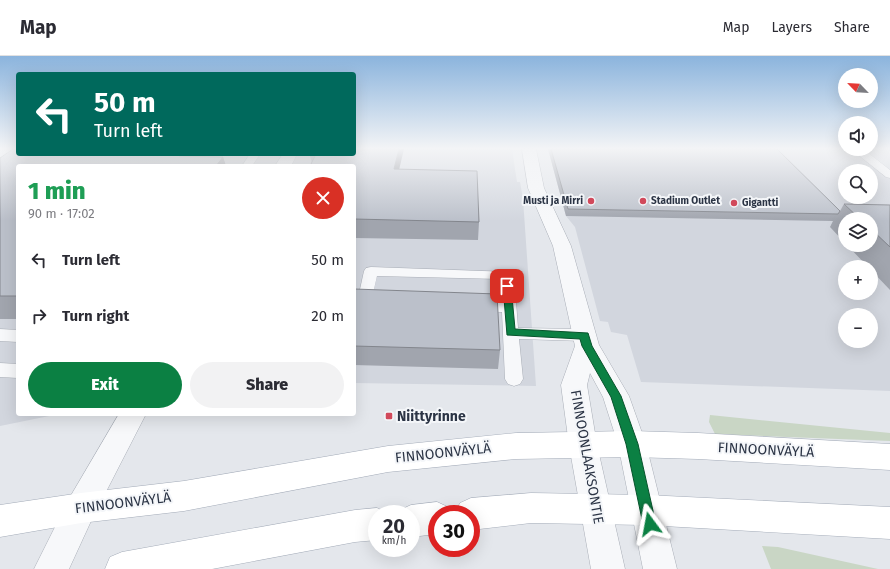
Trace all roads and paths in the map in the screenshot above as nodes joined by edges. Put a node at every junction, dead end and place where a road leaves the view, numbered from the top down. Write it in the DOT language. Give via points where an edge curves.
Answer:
graph roads {
  1 [pos="533,173"];
  2 [pos="509,307"];
  3 [pos="511,333"];
  4 [pos="0,336"];
  5 [pos="16,336"];
  6 [pos="586,341"];
  7 [pos="0,370"];
  8 [pos="16,371"];
  9 [pos="514,379"];
  10 [pos="132,416"];
  11 [pos="632,444"];
  12 [pos="583,445"];
  13 [pos="890,457"];
  14 [pos="81,508"];
  15 [pos="596,509"];
  16 [pos="646,510"];
  17 [pos="480,513"];
  18 [pos="0,521"];
  19 [pos="890,522"];
  20 [pos="368,525"];
  21 [pos="51,569"];
  22 [pos="122,569"];
  23 [pos="608,569"];
  24 [pos="660,569"];
  1 -- 6 [label="street" via="536,188 562,246"];
  2 -- 2 [label="lane" via="506,275 491,274 371,271 364,303"];
  2 -- 3 [label="lane"];
  3 -- 6 [label="lane"];
  3 -- 9 [label="lane"];
  4 -- 5 [label="lane"];
  6 -- 11 [label="street" via="616,396"];
  6 -- 12 [label="street, FINNOONLAAKSONTIE" via="574,385"];
  7 -- 8 [label="lane"];
  10 -- 14 [label="street"];
  11 -- 12 [label="main road, FINNOONVÄYLÄ"];
  11 -- 13 [label="main road, FINNOONVÄYLÄ"];
  11 -- 16 [label="street"];
  12 -- 14 [label="main road, FINNOONVÄYLÄ" via="516,446 388,459 184,496"];
  12 -- 15 [label="street, FINNOONLAAKSONTIE"];
  14 -- 18 [label="main road, FINNOONVÄYLÄ"];
  14 -- 21 [label="street"];
  15 -- 16 [label="main road"];
  15 -- 17 [label="main road" via="531,508"];
  15 -- 23 [label="street, FINNOONLAAKSONTIE"];
  16 -- 19 [label="main road"];
  16 -- 24 [label="street"];
  20 -- 22 [label="main road"];
}
